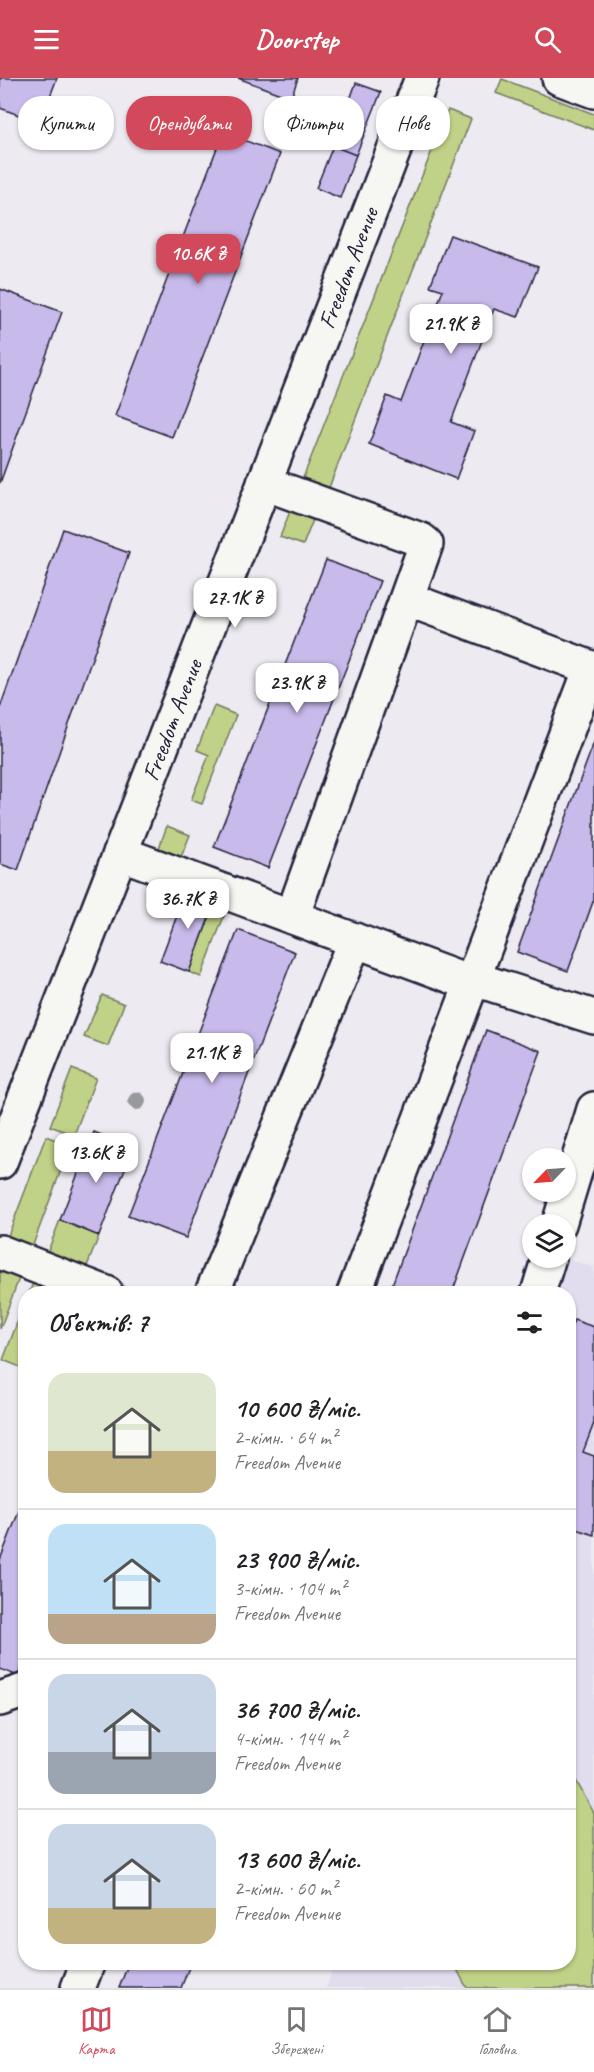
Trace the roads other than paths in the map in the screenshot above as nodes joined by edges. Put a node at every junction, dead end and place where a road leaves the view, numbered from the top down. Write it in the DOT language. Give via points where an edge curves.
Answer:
graph roads {
  1 [pos="422,78"];
  2 [pos="559,78"];
  3 [pos="594,91"];
  4 [pos="264,483"];
  5 [pos="407,599"];
  6 [pos="593,668"];
  7 [pos="120,854"];
  8 [pos="292,917"];
  9 [pos="355,940"];
  10 [pos="472,981"];
  11 [pos="594,1017"];
  12 [pos="594,1109"];
  13 [pos="0,1162"];
  14 [pos="562,1214"];
  15 [pos="0,1252"];
  16 [pos="546,1268"];
  17 [pos="88,1286"];
  18 [pos="215,1286"];
  19 [pos="357,1286"];
  20 [pos="540,1286"];
  21 [pos="18,1693"];
  22 [pos="0,1699"];
  23 [pos="85,1970"];
  24 [pos="78,1988"];
  1 -- 4 [label="street, Freedom Avenue"];
  2 -- 3 [label="street"];
  4 -- 5 [label="street" via="424,542"];
  4 -- 7 [label="street, Freedom Avenue"];
  5 -- 6 [label="street"];
  5 -- 8 [label="street"];
  6 -- 10 [label="street"];
  7 -- 8 [label="street"];
  7 -- 13 [label="street, Freedom Avenue"];
  8 -- 9 [label="street"];
  9 -- 10 [label="street"];
  9 -- 18 [label="street"];
  10 -- 11 [label="street"];
  10 -- 19 [label="street"];
  12 -- 14 [label="street"];
  15 -- 17 [label="street"];
  16 -- 20 [label="street"];
  21 -- 22 [label="street"];
  23 -- 24 [label="street"];
}
